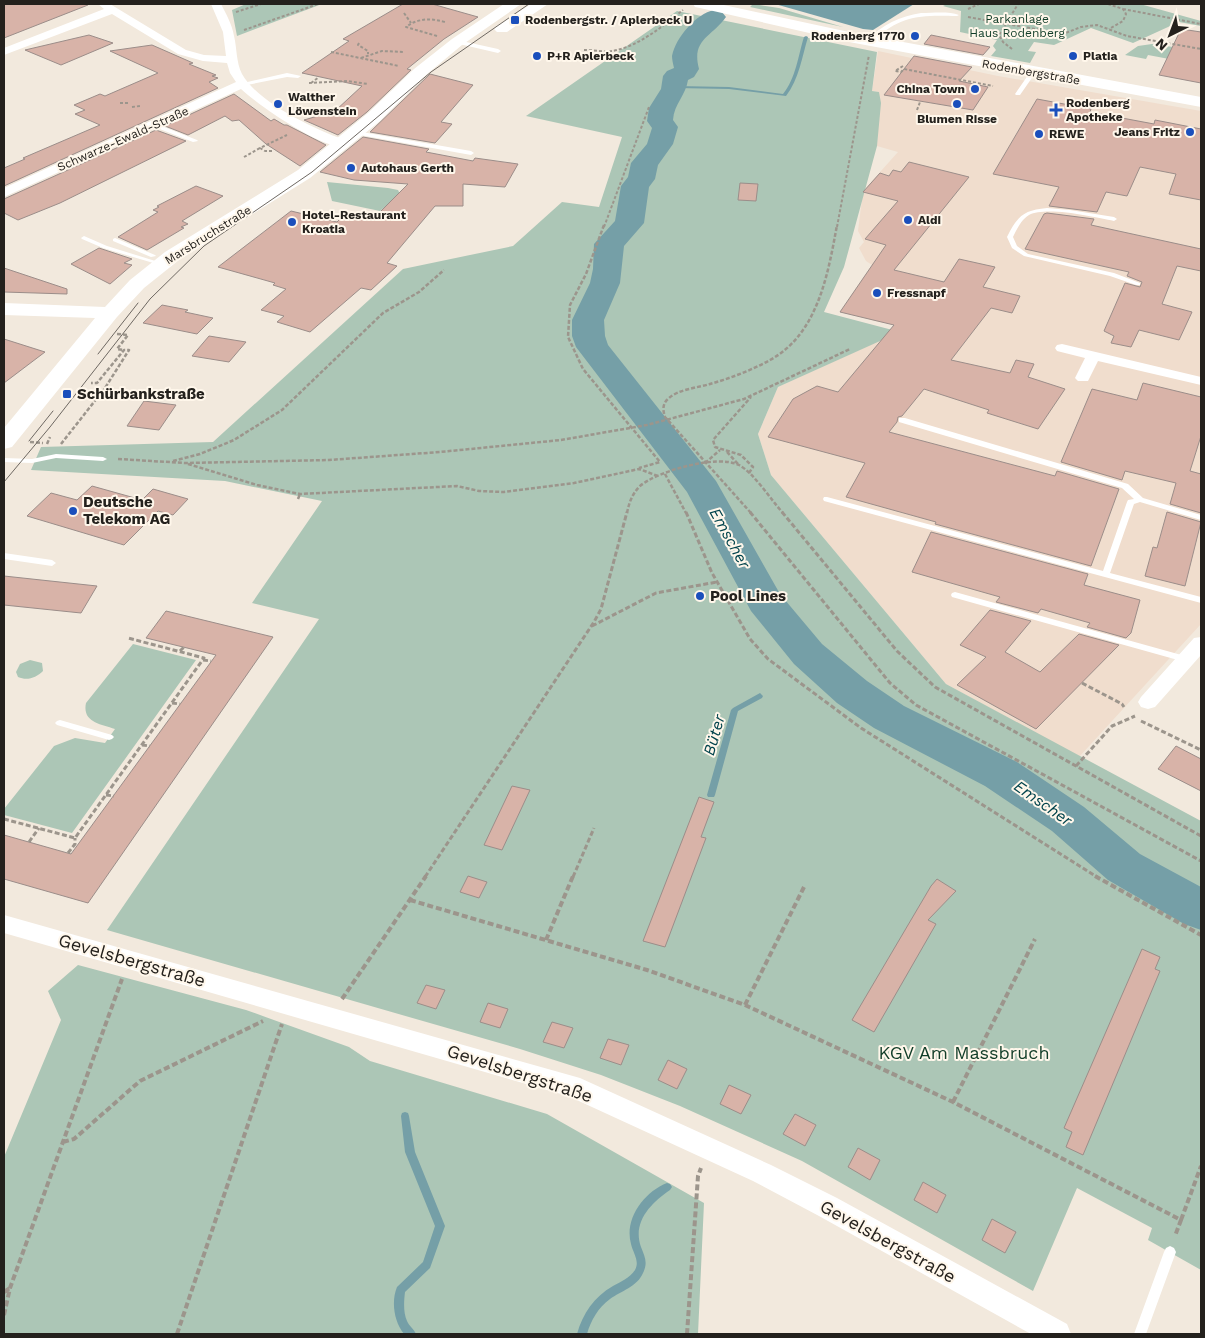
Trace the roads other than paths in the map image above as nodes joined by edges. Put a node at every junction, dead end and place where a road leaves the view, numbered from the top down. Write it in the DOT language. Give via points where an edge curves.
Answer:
graph roads {
  1 [pos="216,4"];
  2 [pos="514,4"];
  3 [pos="541,4"];
  4 [pos="693,6"];
  5 [pos="108,7"];
  6 [pos="957,15"];
  7 [pos="458,41"];
  8 [pos="867,42"];
  9 [pos="475,46"];
  10 [pos="498,51"];
  11 [pos="4,52"];
  12 [pos="232,60"];
  13 [pos="1033,72"];
  14 [pos="298,76"];
  15 [pos="242,84"];
  16 [pos="1018,94"];
  17 [pos="1201,102"];
  18 [pos="374,117"];
  19 [pos="154,125"];
  20 [pos="350,138"];
  21 [pos="195,141"];
  22 [pos="471,153"];
  23 [pos="4,193"];
  24 [pos="1114,219"];
  25 [pos="84,238"];
  26 [pos="115,240"];
  27 [pos="163,262"];
  28 [pos="1138,284"];
  29 [pos="4,310"];
  30 [pos="110,313"];
  31 [pos="1062,348"];
  32 [pos="1094,356"];
  33 [pos="1083,378"];
  34 [pos="1201,381"];
  35 [pos="902,420"];
  36 [pos="4,442"];
  37 [pos="103,458"];
  38 [pos="4,460"];
  39 [pos="826,499"];
  40 [pos="1140,500"];
  41 [pos="1201,517"];
  42 [pos="4,556"];
  43 [pos="52,563"];
  44 [pos="1106,573"];
  45 [pos="955,595"];
  46 [pos="1201,600"];
  47 [pos="1201,642"];
  48 [pos="1185,659"];
  49 [pos="1148,702"];
  50 [pos="60,723"];
  51 [pos="109,737"];
  52 [pos="4,925"];
  53 [pos="1170,1252"];
  54 [pos="1056,1334"];
  55 [pos="1140,1334"];
  1 -- 12 [label="street" via="229,35"];
  2 -- 7 [label="street, Marsbruchstraße"];
  3 -- 9 [label="street, Marsbruchstraße"];
  4 -- 8 [label="street, Rodenbergstraße" via="827,31"];
  5 -- 11 [label="street"];
  5 -- 12 [label="street" via="182,52 203,58"];
  6 -- 8 [label="lane" via="908,15"];
  7 -- 9 [label="lane"];
  7 -- 18 [label="street, Marsbruchstraße" via="422,70"];
  8 -- 13 [label="street, Rodenbergstraße"];
  9 -- 10 [label="lane"];
  9 -- 18 [label="street, Marsbruchstraße"];
  12 -- 15 [label="street"];
  13 -- 16 [label="lane"];
  13 -- 17 [label="street, Rodenbergstraße"];
  14 -- 15 [label="lane" via="287,75"];
  15 -- 19 [label="street, Schwarze-Ewald-Straße"];
  15 -- 20 [label="street" via="267,105 329,140"];
  18 -- 20 [label="street, Marsbruchstraße"];
  19 -- 21 [label="lane"];
  19 -- 23 [label="street, Schwarze-Ewald-Straße"];
  20 -- 22 [label="lane"];
  20 -- 27 [label="street, Marsbruchstraße" via="287,186"];
  24 -- 28 [label="lane" via="1038,210 1027,213 1010,237 1014,247 1026,255 1112,274"];
  25 -- 27 [label="lane" via="105,247"];
  26 -- 27 [label="lane"];
  27 -- 30 [label="street, Marsbruchstraße"];
  29 -- 30 [label="street"];
  30 -- 36 [label="street, Marsbruchstraße"];
  31 -- 32 [label="street"];
  32 -- 33 [label="street"];
  32 -- 34 [label="street"];
  35 -- 40 [label="lane" via="1125,486"];
  37 -- 38 [label="lane" via="56,456 32,461"];
  39 -- 44 [label="lane"];
  40 -- 41 [label="lane"];
  40 -- 44 [label="lane" via="1132,502"];
  42 -- 43 [label="lane"];
  44 -- 46 [label="lane"];
  45 -- 48 [label="lane"];
  47 -- 48 [label="street"];
  48 -- 49 [label="street"];
  50 -- 51 [label="lane"];
  52 -- 54 [label="street, Gevelsbergstraße" via="572,1086 709,1147 828,1207"];
  53 -- 55 [label="lane"];
}
